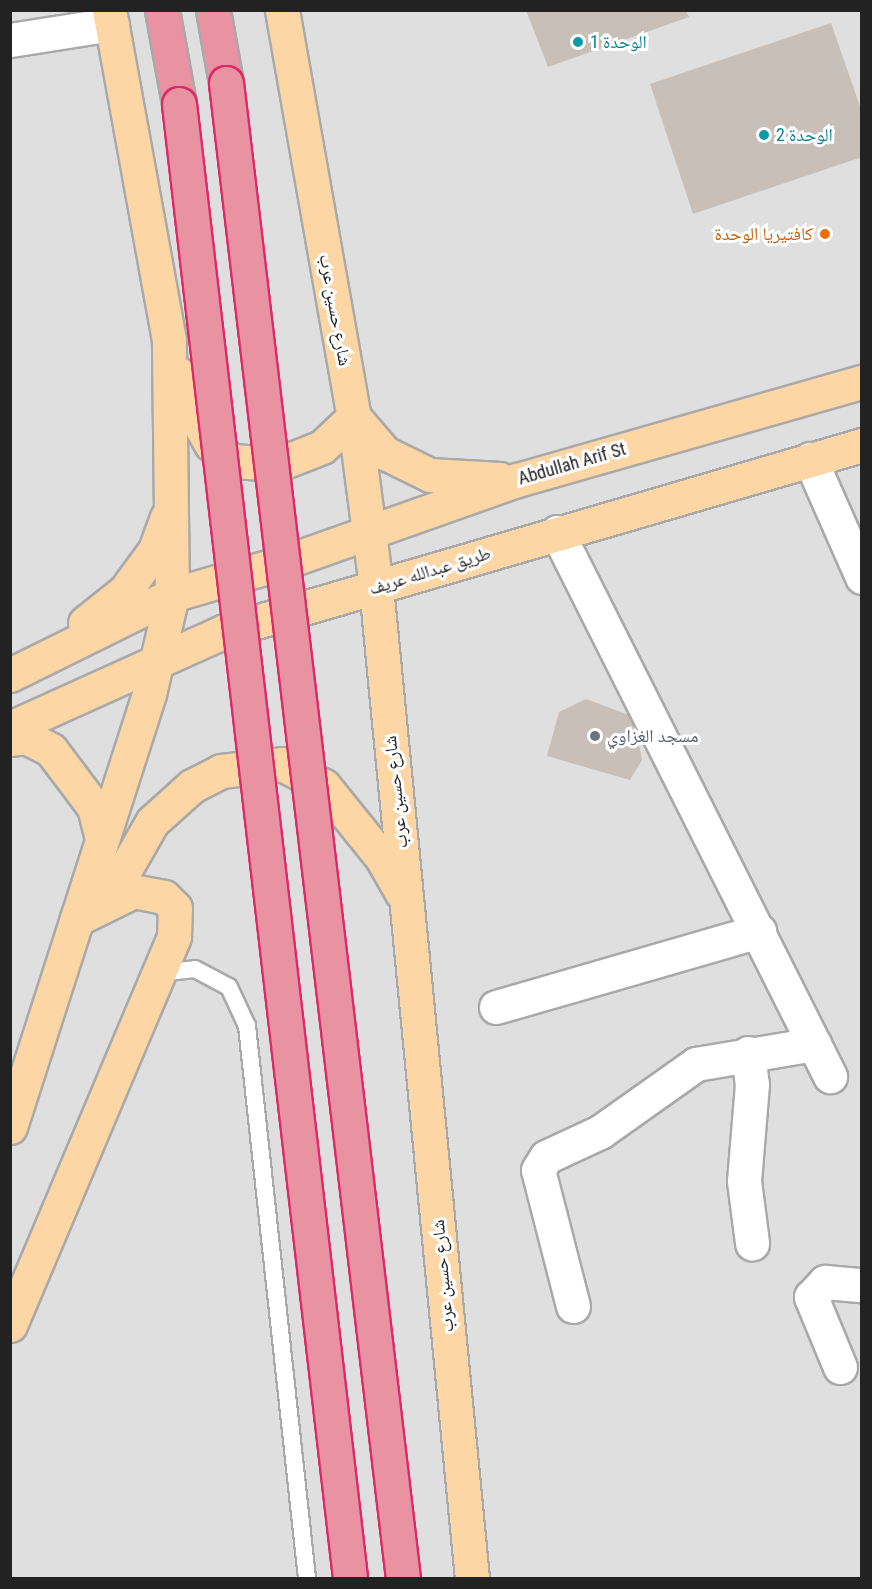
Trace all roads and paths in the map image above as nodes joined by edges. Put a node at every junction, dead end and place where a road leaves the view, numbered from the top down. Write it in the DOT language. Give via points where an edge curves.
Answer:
graph roads {
  1 [pos="162,10"];
  2 [pos="213,10"];
  3 [pos="282,10"];
  4 [pos="110,17"];
  5 [pos="10,40"];
  6 [pos="169,340"];
  7 [pos="861,382"];
  8 [pos="354,417"];
  9 [pos="861,445"];
  10 [pos="810,459"];
  11 [pos="517,480"];
  12 [pos="175,492"];
  13 [pos="368,532"];
  14 [pos="557,532"];
  15 [pos="861,577"];
  16 [pos="376,587"];
  17 [pos="172,595"];
  18 [pos="157,658"];
  19 [pos="22,669"];
  20 [pos="10,728"];
  21 [pos="10,740"];
  22 [pos="101,836"];
  23 [pos="107,901"];
  24 [pos="407,903"];
  25 [pos="77,919"];
  26 [pos="759,931"];
  27 [pos="158,973"];
  28 [pos="496,1007"];
  29 [pos="814,1044"];
  30 [pos="748,1053"];
  31 [pos="830,1076"];
  32 [pos="10,1127"];
  33 [pos="752,1243"];
  34 [pos="861,1285"];
  35 [pos="573,1306"];
  36 [pos="10,1325"];
  37 [pos="840,1367"];
  38 [pos="307,1578"];
  39 [pos="350,1578"];
  40 [pos="403,1578"];
  41 [pos="472,1578"];
  1 -- 39 [label="highway, bridge" via="179,104"];
  2 -- 40 [label="highway, bridge" via="226,83"];
  3 -- 8 [label="main road, شارع حسين عرب"];
  4 -- 5 [label="street"];
  4 -- 6 [label="main road"];
  6 -- 8 [label="main road" via="186,400 211,444 232,460 279,464 322,447"];
  6 -- 12 [label="main road"];
  7 -- 11 [label="main road, Abdullah Arif St"];
  8 -- 11 [label="main road" via="385,453 430,475"];
  8 -- 13 [label="main road, شارع حسين عرب"];
  9 -- 10 [label="main road, طريق عبدالله عريف"];
  10 -- 14 [label="main road, طريق عبدالله عريف"];
  10 -- 15 [label="street"];
  11 -- 13 [label="main road, Abdullah Arif St"];
  12 -- 17 [label="main road"];
  12 -- 19 [label="main road" via="155,550 125,591"];
  13 -- 16 [label="main road, شارع حسين عرب"];
  13 -- 17 [label="main road, Abdullah Arif St" via="288,561"];
  14 -- 16 [label="main road, طريق عبدالله عريف"];
  14 -- 26 [label="street"];
  16 -- 18 [label="main road, طريق عبدالله عريف"];
  16 -- 24 [label="main road, شارع حسين عرب"];
  17 -- 18 [label="main road"];
  17 -- 19 [label="main road"];
  18 -- 20 [label="main road, طريق عبدالله عريف"];
  18 -- 22 [label="main road"];
  21 -- 22 [label="main road" via="26,737 51,750 94,807"];
  22 -- 25 [label="main road"];
  23 -- 24 [label="main road" via="152,822 192,786 221,771 282,764 324,786 382,858"];
  23 -- 25 [label="main road"];
  23 -- 27 [label="main road" via="134,891 152,892 175,908 174,936"];
  24 -- 41 [label="main road, شارع حسين عرب"];
  25 -- 32 [label="main road"];
  26 -- 28 [label="street"];
  26 -- 29 [label="street"];
  27 -- 36 [label="main road"];
  27 -- 38 [label="lane" via="195,969 229,987 247,1026"];
  29 -- 30 [label="street"];
  29 -- 31 [label="street"];
  30 -- 33 [label="street" via="752,1084 744,1181"];
  30 -- 35 [label="street" via="696,1064 600,1131 546,1157 538,1170"];
  34 -- 37 [label="street" via="825,1282 811,1297"];
}
